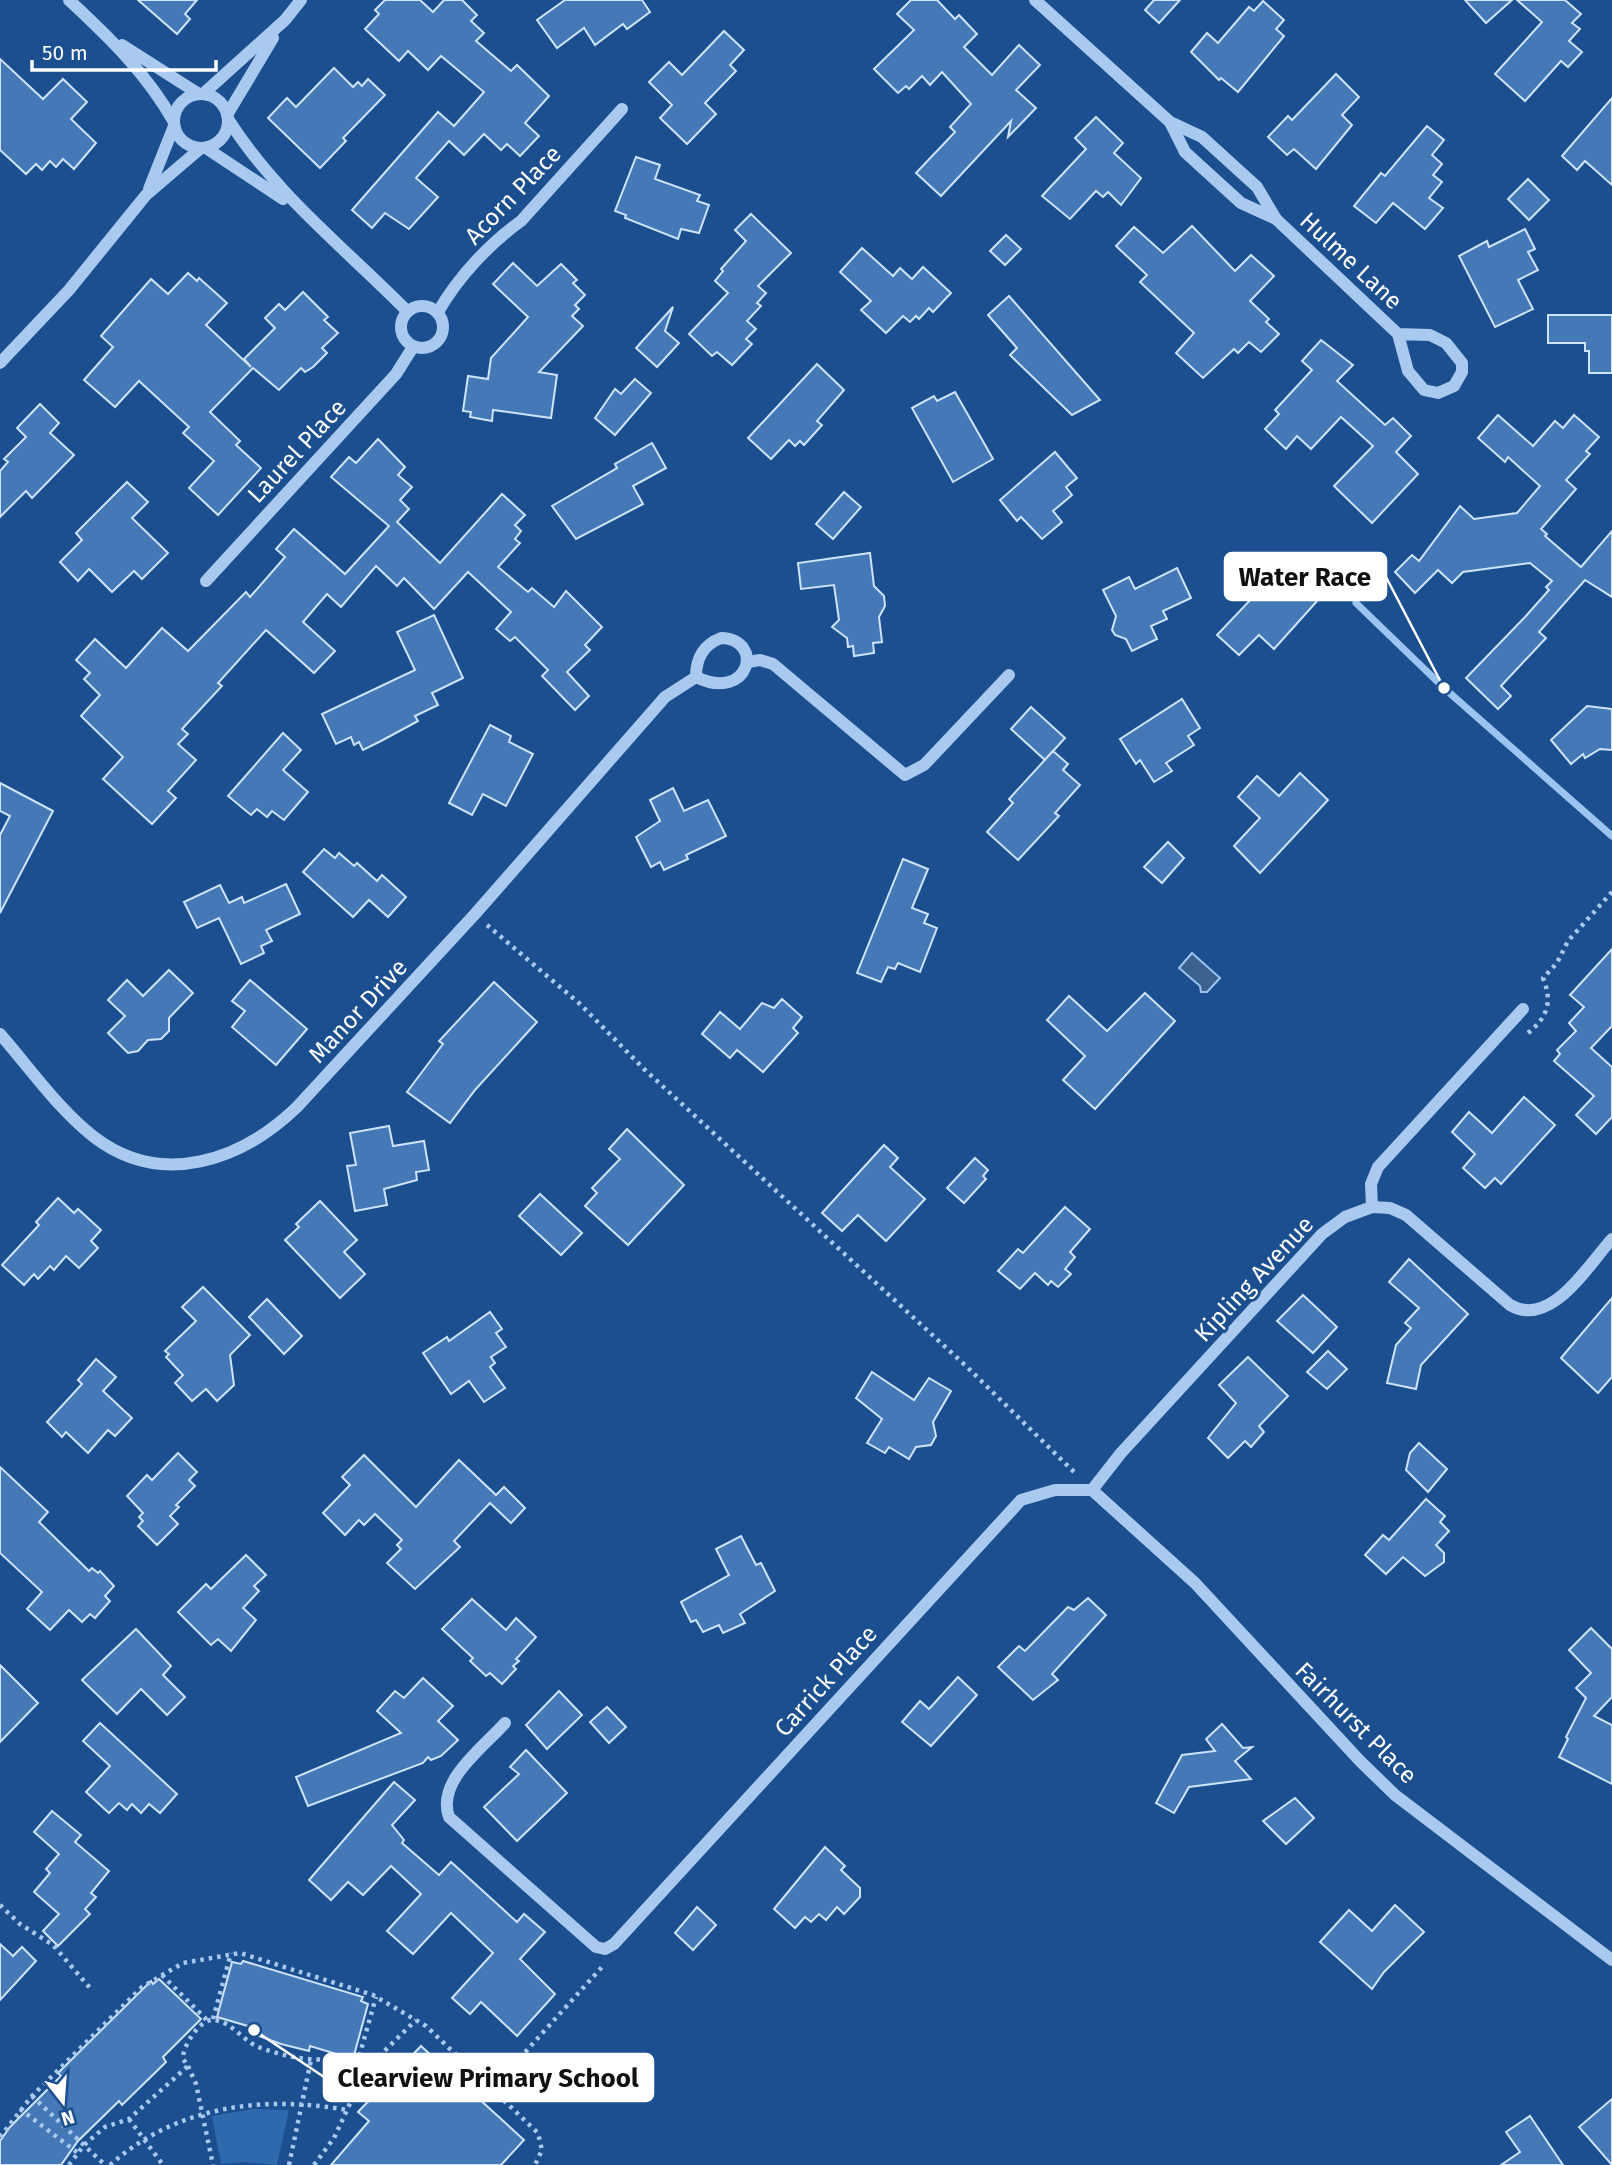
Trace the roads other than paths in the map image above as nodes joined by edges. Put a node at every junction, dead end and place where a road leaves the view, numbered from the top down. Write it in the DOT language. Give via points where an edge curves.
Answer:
graph roads {
  1 [pos="69,0"];
  2 [pos="301,0"];
  3 [pos="1035,0"];
  4 [pos="285,20"];
  5 [pos="105,33"];
  6 [pos="201,94"];
  7 [pos="622,109"];
  8 [pos="228,117"];
  9 [pos="1170,122"];
  10 [pos="174,124"];
  11 [pos="203,148"];
  12 [pos="146,195"];
  13 [pos="301,212"];
  14 [pos="1276,219"];
  15 [pos="407,311"];
  16 [pos="438,312"];
  17 [pos="1398,334"];
  18 [pos="413,347"];
  19 [pos="0,363"];
  20 [pos="206,581"];
  21 [pos="748,662"];
  22 [pos="1009,675"];
  23 [pos="696,677"];
  24 [pos="1523,1009"];
  25 [pos="0,1034"];
  26 [pos="1372,1207"];
  27 [pos="1612,1239"];
  28 [pos="1092,1490"];
  29 [pos="505,1723"];
  30 [pos="1612,1960"];
  1 -- 5 [label="street"];
  2 -- 4 [label="street"];
  3 -- 9 [label="street, Hulme Lane"];
  4 -- 6 [label="street"];
  4 -- 8 [label="street"];
  5 -- 6 [label="street"];
  5 -- 10 [label="street" via="148,81"];
  6 -- 8 [label="street" via="218,100"];
  6 -- 10 [label="street" via="181,103"];
  7 -- 16 [label="street, Acorn Place" via="521,221 466,274"];
  8 -- 11 [label="street" via="223,136"];
  8 -- 13 [label="street" via="255,160"];
  9 -- 14 [label="street, Hulme Lane" via="1202,137 1230,162 1257,187"];
  9 -- 14 [label="street, Hulme Lane" via="1185,152 1241,204"];
  10 -- 11 [label="street" via="186,143"];
  10 -- 12 [label="street"];
  11 -- 12 [label="street"];
  11 -- 13 [label="street" via="242,169"];
  12 -- 19 [label="street" via="69,289"];
  13 -- 15 [label="street"];
  14 -- 17 [label="street, Hulme Lane"];
  15 -- 16 [label="street" via="425,305"];
  15 -- 18 [label="street" via="401,327"];
  16 -- 18 [label="street" via="444,329 439,341 429,347"];
  17 -- 17 [label="street, Hulme Lane" via="1439,338 1462,363 1459,380 1447,391 1424,390 1408,371"];
  18 -- 20 [label="street, Laurel Place" via="396,374"];
  21 -- 22 [label="street" via="773,664 905,775 924,765"];
  21 -- 23 [label="street" via="745,673 731,683"];
  21 -- 23 [label="street" via="738,643 721,638 701,653"];
  23 -- 25 [label="street, Manor Drive" via="665,697 475,914 282,1122 248,1146 211,1160 153,1161 124,1153 95,1138"];
  24 -- 26 [label="street" via="1378,1167 1371,1184"];
  26 -- 27 [label="street" via="1406,1214 1519,1310 1543,1309 1555,1302"];
  26 -- 28 [label="street, Kipling Avenue" via="1345,1217 1322,1234"];
  28 -- 29 [label="street, Carrick Place" via="1055,1490 1021,1500 610,1947 596,1947 449,1817 444,1803 449,1785"];
  28 -- 30 [label="street, Fairhurst Place" via="1195,1583 1395,1795"];
}
